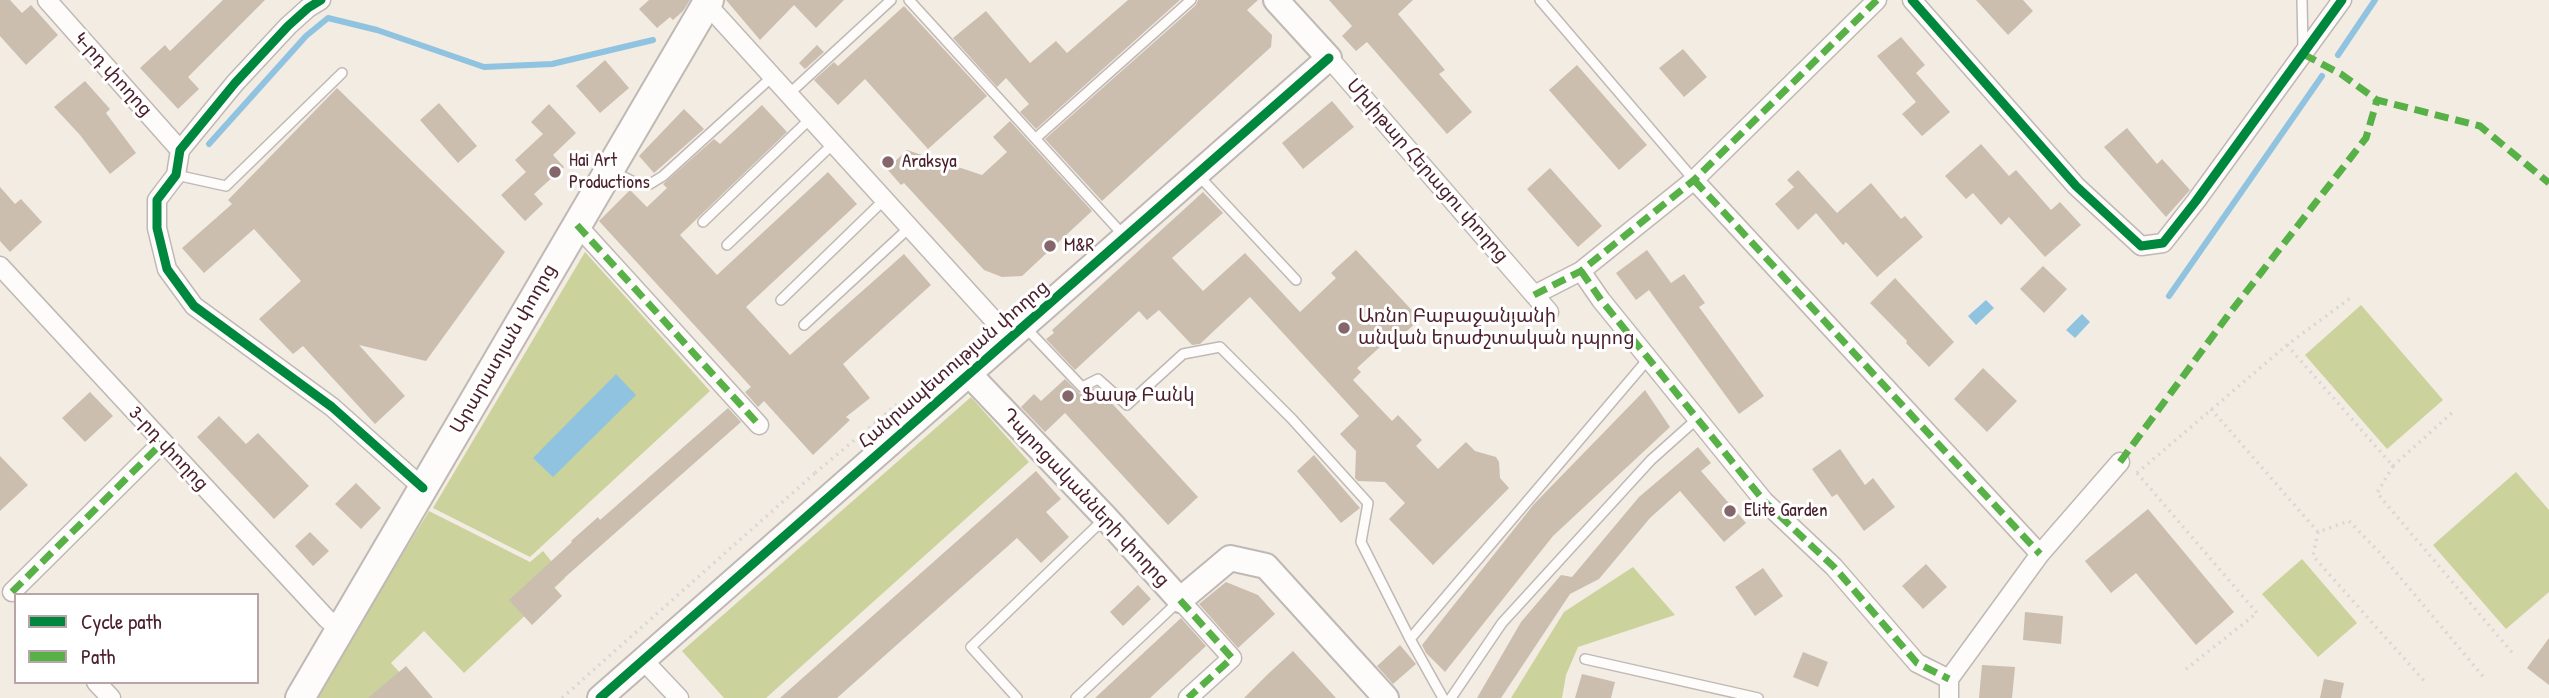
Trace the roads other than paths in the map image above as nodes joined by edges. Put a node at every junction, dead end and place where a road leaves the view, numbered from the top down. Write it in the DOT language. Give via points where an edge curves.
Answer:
graph roads {
  1 [pos="47,0"];
  2 [pos="321,0"];
  3 [pos="891,0"];
  4 [pos="909,0"];
  5 [pos="1191,0"];
  6 [pos="1276,0"];
  7 [pos="1539,0"];
  8 [pos="1877,0"];
  9 [pos="1912,0"];
  10 [pos="2302,0"];
  11 [pos="2342,0"];
  12 [pos="706,1"];
  13 [pos="2303,54"];
  14 [pos="1329,58"];
  15 [pos="342,74"];
  16 [pos="774,75"];
  17 [pos="790,93"];
  18 [pos="812,117"];
  19 [pos="1036,138"];
  20 [pos="835,143"];
  21 [pos="180,150"];
  22 [pos="609,169"];
  23 [pos="176,175"];
  24 [pos="1197,175"];
  25 [pos="1694,180"];
  26 [pos="885,199"];
  27 [pos="703,222"];
  28 [pos="576,225"];
  29 [pos="910,227"];
  30 [pos="1126,238"];
  31 [pos="727,245"];
  32 [pos="0,266"];
  33 [pos="1581,271"];
  34 [pos="1296,280"];
  35 [pos="1534,295"];
  36 [pos="781,300"];
  37 [pos="1549,312"];
  38 [pos="804,326"];
  39 [pos="1018,333"];
  40 [pos="1649,358"];
  41 [pos="970,375"];
  42 [pos="1698,418"];
  43 [pos="759,425"];
  44 [pos="162,443"];
  45 [pos="2120,462"];
  46 [pos="423,488"];
  47 [pos="1106,518"];
  48 [pos="2040,554"];
  49 [pos="9,589"];
  50 [pos="1180,600"];
  51 [pos="340,629"];
  52 [pos="1410,639"];
  53 [pos="1585,659"];
  54 [pos="643,660"];
  55 [pos="1949,679"];
  56 [pos="98,684"];
  57 [pos="111,698"];
  58 [pos="300,698"];
  59 [pos="600,698"];
  60 [pos="679,698"];
  61 [pos="1017,698"];
  62 [pos="1076,698"];
  63 [pos="1188,698"];
  64 [pos="1386,698"];
  65 [pos="1443,698"];
  66 [pos="1451,698"];
  67 [pos="1758,698"];
  68 [pos="1949,698"];
  1 -- 21 [label="street, 4-րդ փողոց"];
  2 -- 21 [label="street" via="288,26"];
  3 -- 17 [label="lane"];
  4 -- 19 [label="lane"];
  5 -- 19 [label="lane"];
  6 -- 14 [label="street, Մխիթար Հերացու փողոց"];
  7 -- 25 [label="lane"];
  8 -- 25 [label="street"];
  9 -- 13 [label="street" via="2076,186 2141,246 2162,243"];
  10 -- 13 [label="lane"];
  11 -- 13 [label="street"];
  12 -- 16 [label="street" via="723,25"];
  12 -- 22 [label="main road, Արարատյան փողոց"];
  14 -- 24 [label="street, Հանրապետության փողոց"];
  14 -- 35 [label="street, Մխիթար Հերացու փողոց"];
  15 -- 23 [label="lane" via="226,186"];
  16 -- 17 [label="street"];
  16 -- 22 [label="lane" via="650,184 636,183"];
  17 -- 18 [label="street"];
  18 -- 20 [label="street"];
  18 -- 27 [label="lane"];
  19 -- 30 [label="lane"];
  20 -- 26 [label="street"];
  20 -- 31 [label="lane"];
  21 -- 23 [label="street"];
  22 -- 28 [label="main road, Արարատյան փողոց"];
  23 -- 46 [label="street" via="157,200 157,229 167,269 194,306 332,407"];
  24 -- 30 [label="street, Հանրապետության փողոց"];
  24 -- 34 [label="lane"];
  25 -- 33 [label="street"];
  25 -- 48 [label="street"];
  26 -- 29 [label="street"];
  26 -- 36 [label="lane"];
  28 -- 43 [label="street"];
  28 -- 46 [label="main road, Արարատյան փողոց"];
  29 -- 38 [label="lane"];
  29 -- 39 [label="street"];
  30 -- 39 [label="street, Հանրապետության փողոց"];
  32 -- 44 [label="street, 3-րդ փողոց"];
  33 -- 35 [label="street"];
  33 -- 40 [label="street"];
  35 -- 37 [label="street, Մխիթար Հերացու փողոց"];
  39 -- 41 [label="street, Հանրապետության փողոց"];
  39 -- 52 [label="lane" via="1082,387 1098,379 1126,405 1183,354 1220,347 1368,503 1361,542"];
  40 -- 42 [label="street"];
  40 -- 52 [label="lane"];
  41 -- 47 [label="street, Դպրոցականների փողոց"];
  41 -- 54 [label="street, Հանրապետության փողոց"];
  42 -- 55 [label="street" via="1764,502 1834,567 1917,663"];
  42 -- 66 [label="lane" via="1651,460 1502,623"];
  44 -- 49 [label="street"];
  44 -- 51 [label="street, 3-րդ փողոց"];
  45 -- 48 [label="street"];
  46 -- 51 [label="main road, Արարատյան փողոց"];
  47 -- 50 [label="street, Դպրոցականների փողոց"];
  47 -- 61 [label="lane" via="971,647"];
  48 -- 55 [label="street"];
  50 -- 62 [label="lane"];
  50 -- 63 [label="street" via="1232,658"];
  50 -- 64 [label="street, Դպրոցականների փողոց" via="1230,558 1266,566"];
  51 -- 58 [label="main road, Արարատյան փողոց"];
  52 -- 65 [label="lane"];
  53 -- 67 [label="lane"];
  54 -- 59 [label="street, Հանրապետության փողոց"];
  54 -- 60 [label="street"];
  55 -- 68 [label="street"];
  56 -- 57 [label="street"];
}
